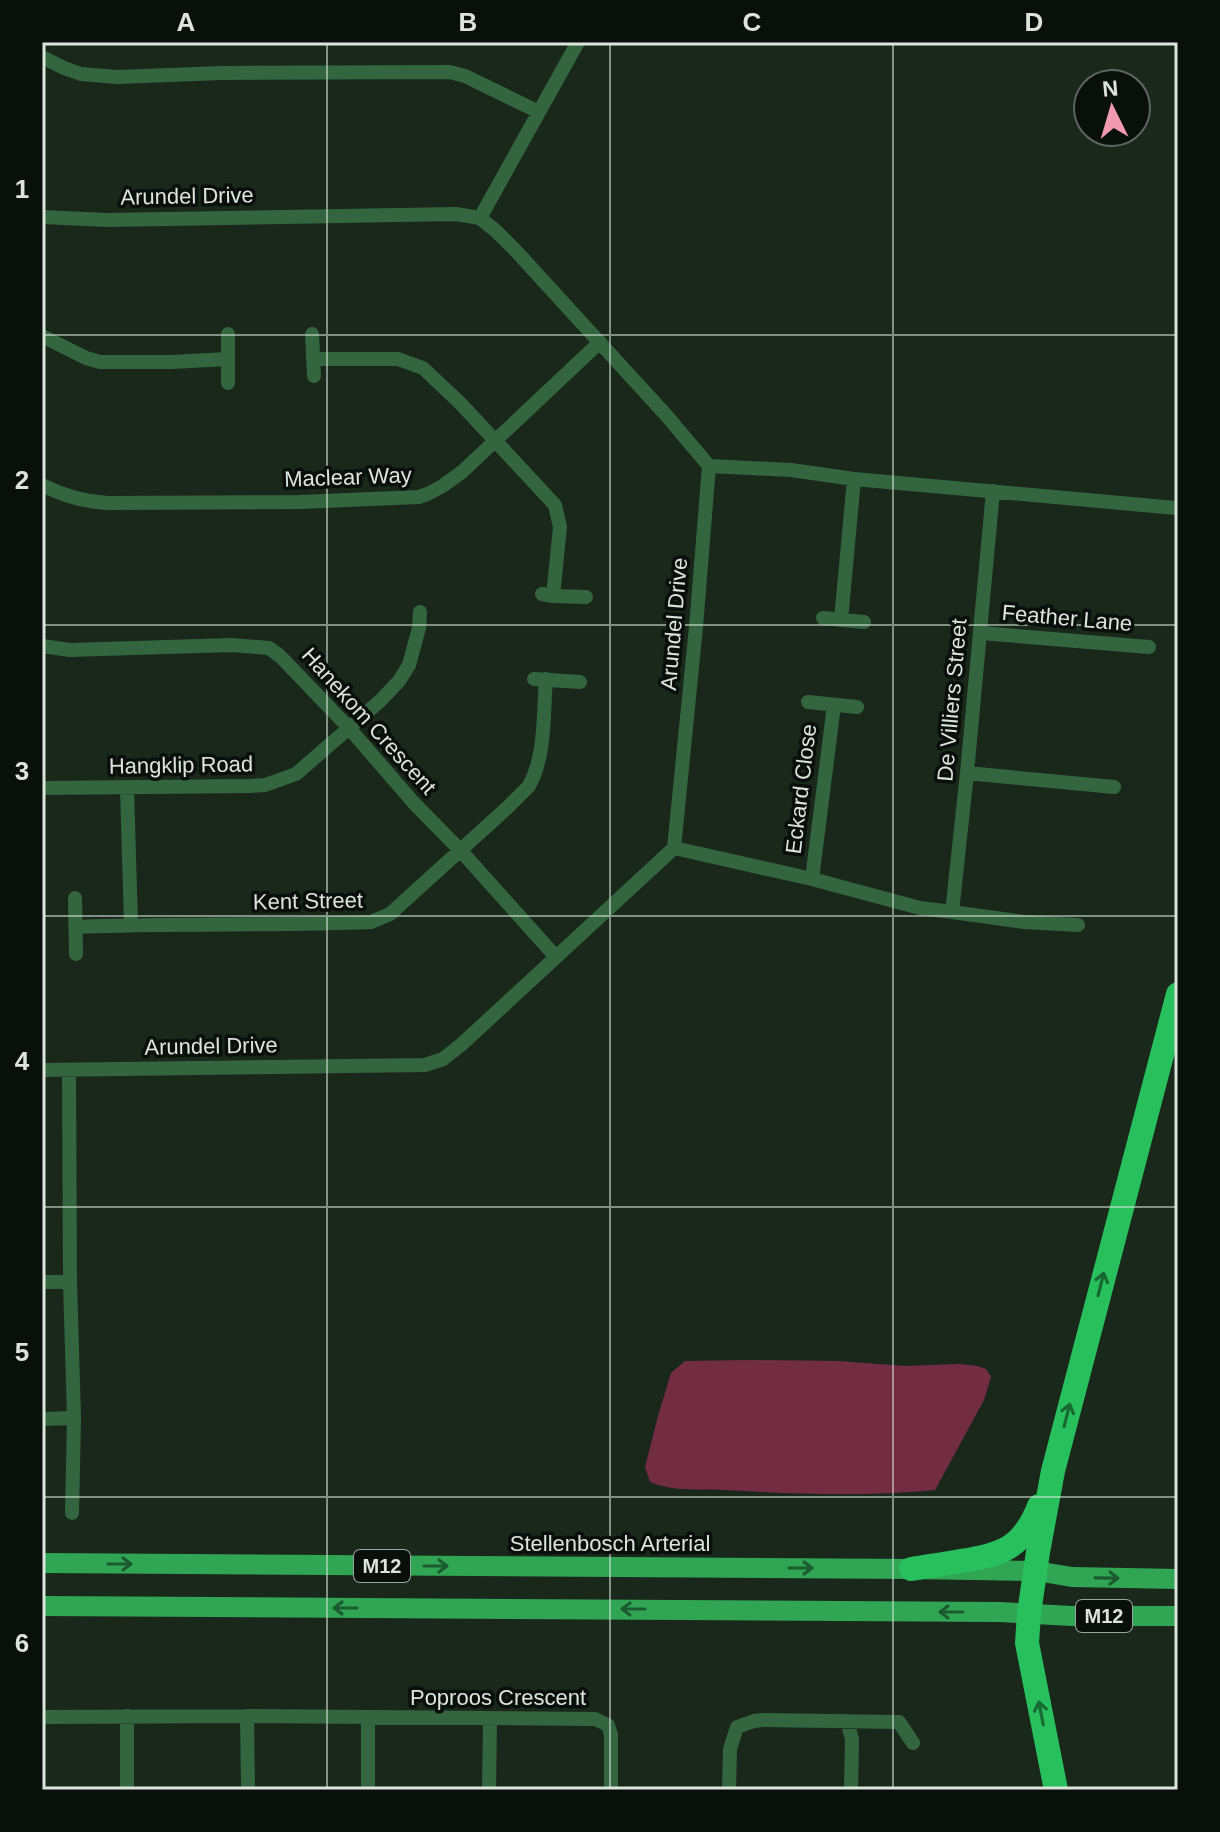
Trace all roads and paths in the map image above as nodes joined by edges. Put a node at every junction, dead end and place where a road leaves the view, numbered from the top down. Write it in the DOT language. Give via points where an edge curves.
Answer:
graph roads {
  1 [pos="578,42"];
  2 [pos="42,57"];
  3 [pos="539,112"];
  4 [pos="42,217"];
  5 [pos="480,218"];
  6 [pos="228,334"];
  7 [pos="312,334"];
  8 [pos="42,336"];
  9 [pos="600,342"];
  10 [pos="227,359"];
  11 [pos="313,359"];
  12 [pos="314,376"];
  13 [pos="228,383"];
  14 [pos="494,441"];
  15 [pos="709,466"];
  16 [pos="854,479"];
  17 [pos="42,485"];
  18 [pos="993,491"];
  19 [pos="1176,508"];
  20 [pos="586,597"];
  21 [pos="420,612"];
  22 [pos="823,618"];
  23 [pos="841,620"];
  24 [pos="864,622"];
  25 [pos="981,633"];
  26 [pos="42,646"];
  27 [pos="1149,647"];
  28 [pos="580,682"];
  29 [pos="808,702"];
  30 [pos="834,705"];
  31 [pos="857,707"];
  32 [pos="349,728"];
  33 [pos="967,773"];
  34 [pos="1114,787"];
  35 [pos="42,788"];
  36 [pos="127,789"];
  37 [pos="674,848"];
  38 [pos="461,851"];
  39 [pos="812,879"];
  40 [pos="75,898"];
  41 [pos="952,912"];
  42 [pos="131,924"];
  43 [pos="1078,925"];
  44 [pos="75,927"];
  45 [pos="76,954"];
  46 [pos="556,957"];
  47 [pos="1178,994"];
  48 [pos="42,1070"];
  49 [pos="69,1070"];
  50 [pos="42,1282"];
  51 [pos="70,1282"];
  52 [pos="74,1418"];
  53 [pos="42,1419"];
  54 [pos="1053,1471"];
  55 [pos="72,1513"];
  56 [pos="42,1563"];
  57 [pos="911,1569"];
  58 [pos="1036,1571"];
  59 [pos="1178,1579"];
  60 [pos="42,1606"];
  61 [pos="1029,1613"];
  62 [pos="1178,1616"];
  63 [pos="127,1716"];
  64 [pos="247,1716"];
  65 [pos="42,1717"];
  66 [pos="368,1718"];
  67 [pos="490,1719"];
  68 [pos="847,1721"];
  69 [pos="913,1743"];
  70 [pos="127,1790"];
  71 [pos="248,1790"];
  72 [pos="368,1790"];
  73 [pos="489,1790"];
  74 [pos="611,1790"];
  75 [pos="729,1790"];
  76 [pos="851,1790"];
  77 [pos="1056,1790"];
  1 -- 3 [label="street"];
  2 -- 3 [label="street" via="81,74 117,77 450,72"];
  3 -- 5 [label="street"];
  4 -- 5 [label="street, Arundel Drive"];
  5 -- 9 [label="street"];
  6 -- 10 [label="street"];
  7 -- 11 [label="street"];
  8 -- 10 [label="street" via="100,362"];
  9 -- 14 [label="street, Maclear Way"];
  9 -- 15 [label="street"];
  10 -- 13 [label="street"];
  11 -- 12 [label="street"];
  11 -- 14 [label="street" via="412,362 434,377"];
  14 -- 17 [label="street, Maclear Way" via="431,494 404,499 108,503 72,498"];
  14 -- 20 [label="street" via="555,505 560,527 548,595"];
  15 -- 16 [label="street"];
  15 -- 37 [label="street, Arundel Drive"];
  16 -- 18 [label="street"];
  16 -- 23 [label="street"];
  18 -- 19 [label="street"];
  18 -- 25 [label="street, De Villiers Street"];
  21 -- 32 [label="street, Hangklip Road" via="409,665"];
  22 -- 23 [label="street"];
  23 -- 24 [label="street"];
  25 -- 27 [label="street, Feather Lane"];
  25 -- 33 [label="street, De Villiers Street"];
  26 -- 32 [label="street, Hanekom Crescent" via="269,648"];
  28 -- 38 [label="street, Kent Street" via="540,679 535,775"];
  29 -- 30 [label="street, Eckard Close"];
  30 -- 31 [label="street, Eckard Close"];
  30 -- 39 [label="street, Eckard Close"];
  32 -- 36 [label="street, Hangklip Road" via="296,774 265,785"];
  32 -- 38 [label="street, Hanekom Crescent"];
  33 -- 34 [label="street"];
  33 -- 41 [label="street, De Villiers Street"];
  35 -- 36 [label="street, Hangklip Road"];
  36 -- 42 [label="street"];
  37 -- 39 [label="street"];
  37 -- 46 [label="street, Arundel Drive"];
  38 -- 42 [label="street, Kent Street" via="390,914 371,922"];
  38 -- 46 [label="street, Hanekom Crescent"];
  39 -- 41 [label="street"];
  40 -- 44 [label="street"];
  41 -- 43 [label="street"];
  42 -- 44 [label="street, Kent Street"];
  44 -- 45 [label="street"];
  46 -- 49 [label="street, Arundel Drive" via="434,1063"];
  54 -- 47 [label="highway, one-way"];
  48 -- 49 [label="street, Arundel Drive"];
  49 -- 51 [label="street"];
  50 -- 51 [label="street"];
  51 -- 52 [label="street"];
  52 -- 53 [label="street"];
  52 -- 55 [label="street"];
  54 -- 57 [label="highway" via="1033,1521 1006,1550"];
  54 -- 58 [label="highway"];
  56 -- 57 [label="main road, Stellenbosch Arterial / M12, one-way"];
  57 -- 58 [label="main road, Stellenbosch Arterial / M12"];
  58 -- 59 [label="main road, Stellenbosch Arterial / M12, one-way"];
  58 -- 61 [label="highway"];
  61 -- 60 [label="main road, M12, one-way"];
  61 -- 62 [label="main road, M12"];
  77 -- 61 [label="highway, one-way" via="1027,1643"];
  63 -- 64 [label="street, Poproos Crescent"];
  63 -- 65 [label="street, Poproos Crescent"];
  63 -- 70 [label="street"];
  64 -- 66 [label="street, Poproos Crescent"];
  64 -- 71 [label="street"];
  66 -- 67 [label="street, Poproos Crescent"];
  66 -- 72 [label="street"];
  67 -- 73 [label="street"];
  67 -- 74 [label="street, Poproos Crescent" via="603,1721 611,1735"];
  68 -- 69 [label="street" via="899,1722"];
  68 -- 75 [label="street" via="754,1721 737,1727 730,1749"];
  68 -- 76 [label="street"];
}
